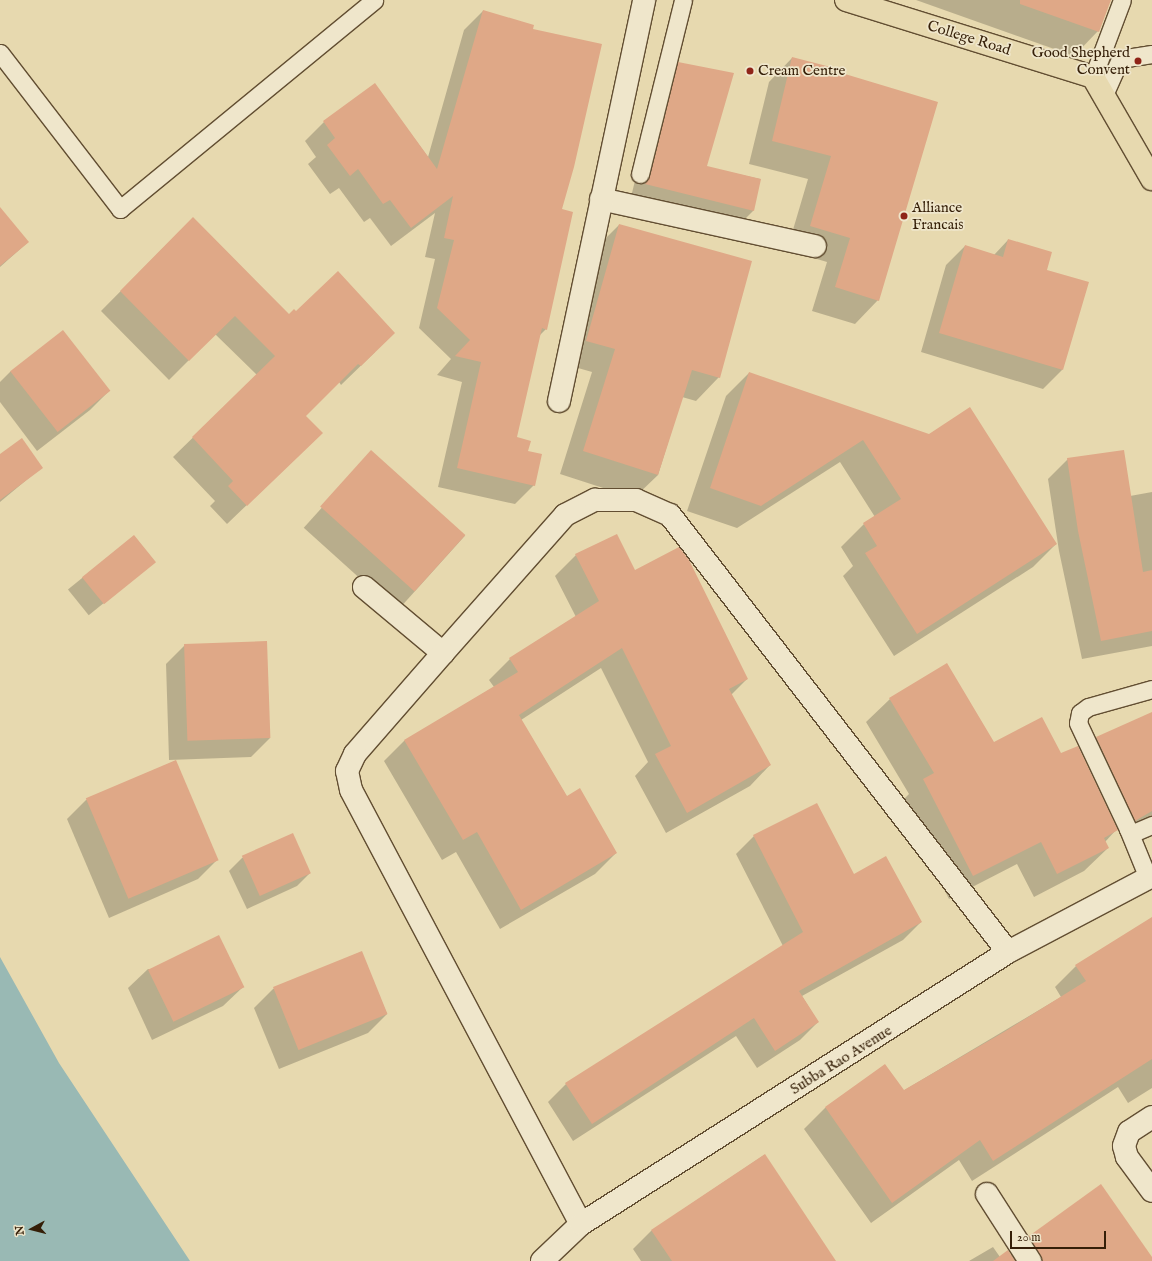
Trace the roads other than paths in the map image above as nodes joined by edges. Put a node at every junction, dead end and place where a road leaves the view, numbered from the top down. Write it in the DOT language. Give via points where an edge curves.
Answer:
graph roads {
  1 [pos="374,0"];
  2 [pos="644,0"];
  3 [pos="683,0"];
  4 [pos="846,0"];
  5 [pos="1122,0"];
  6 [pos="0,53"];
  7 [pos="1152,54"];
  8 [pos="1099,86"];
  9 [pos="1150,170"];
  10 [pos="640,174"];
  11 [pos="601,199"];
  12 [pos="815,246"];
  13 [pos="558,401"];
  14 [pos="364,587"];
  15 [pos="443,653"];
  16 [pos="1152,689"];
  17 [pos="1152,825"];
  18 [pos="1128,829"];
  19 [pos="1150,877"];
  20 [pos="1008,952"];
  21 [pos="1152,1117"];
  22 [pos="1152,1191"];
  23 [pos="987,1194"];
  24 [pos="581,1224"];
  25 [pos="542,1261"];
  26 [pos="1030,1261"];
  1 -- 6 [label="lane" via="120,209"];
  2 -- 11 [label="street"];
  3 -- 10 [label="lane"];
  4 -- 8 [label="main road, College Road"];
  5 -- 8 [label="lane"];
  7 -- 8 [label="lane" via="1120,59"];
  8 -- 9 [label="main road"];
  11 -- 12 [label="street"];
  11 -- 13 [label="street"];
  14 -- 15 [label="street"];
  15 -- 20 [label="street" via="565,515 595,500 636,500 670,515"];
  15 -- 24 [label="street" via="355,754 347,771 351,790"];
  16 -- 18 [label="lane" via="1088,707 1080,713 1078,723"];
  17 -- 18 [label="lane" via="1133,833"];
  18 -- 19 [label="lane"];
  19 -- 20 [label="street, Subba Rao Avenue"];
  20 -- 24 [label="street, Subba Rao Avenue"];
  21 -- 22 [label="street" via="1129,1132 1124,1146 1127,1157"];
  23 -- 26 [label="street"];
  24 -- 25 [label="street, Subba Rao Avenue"];
}
